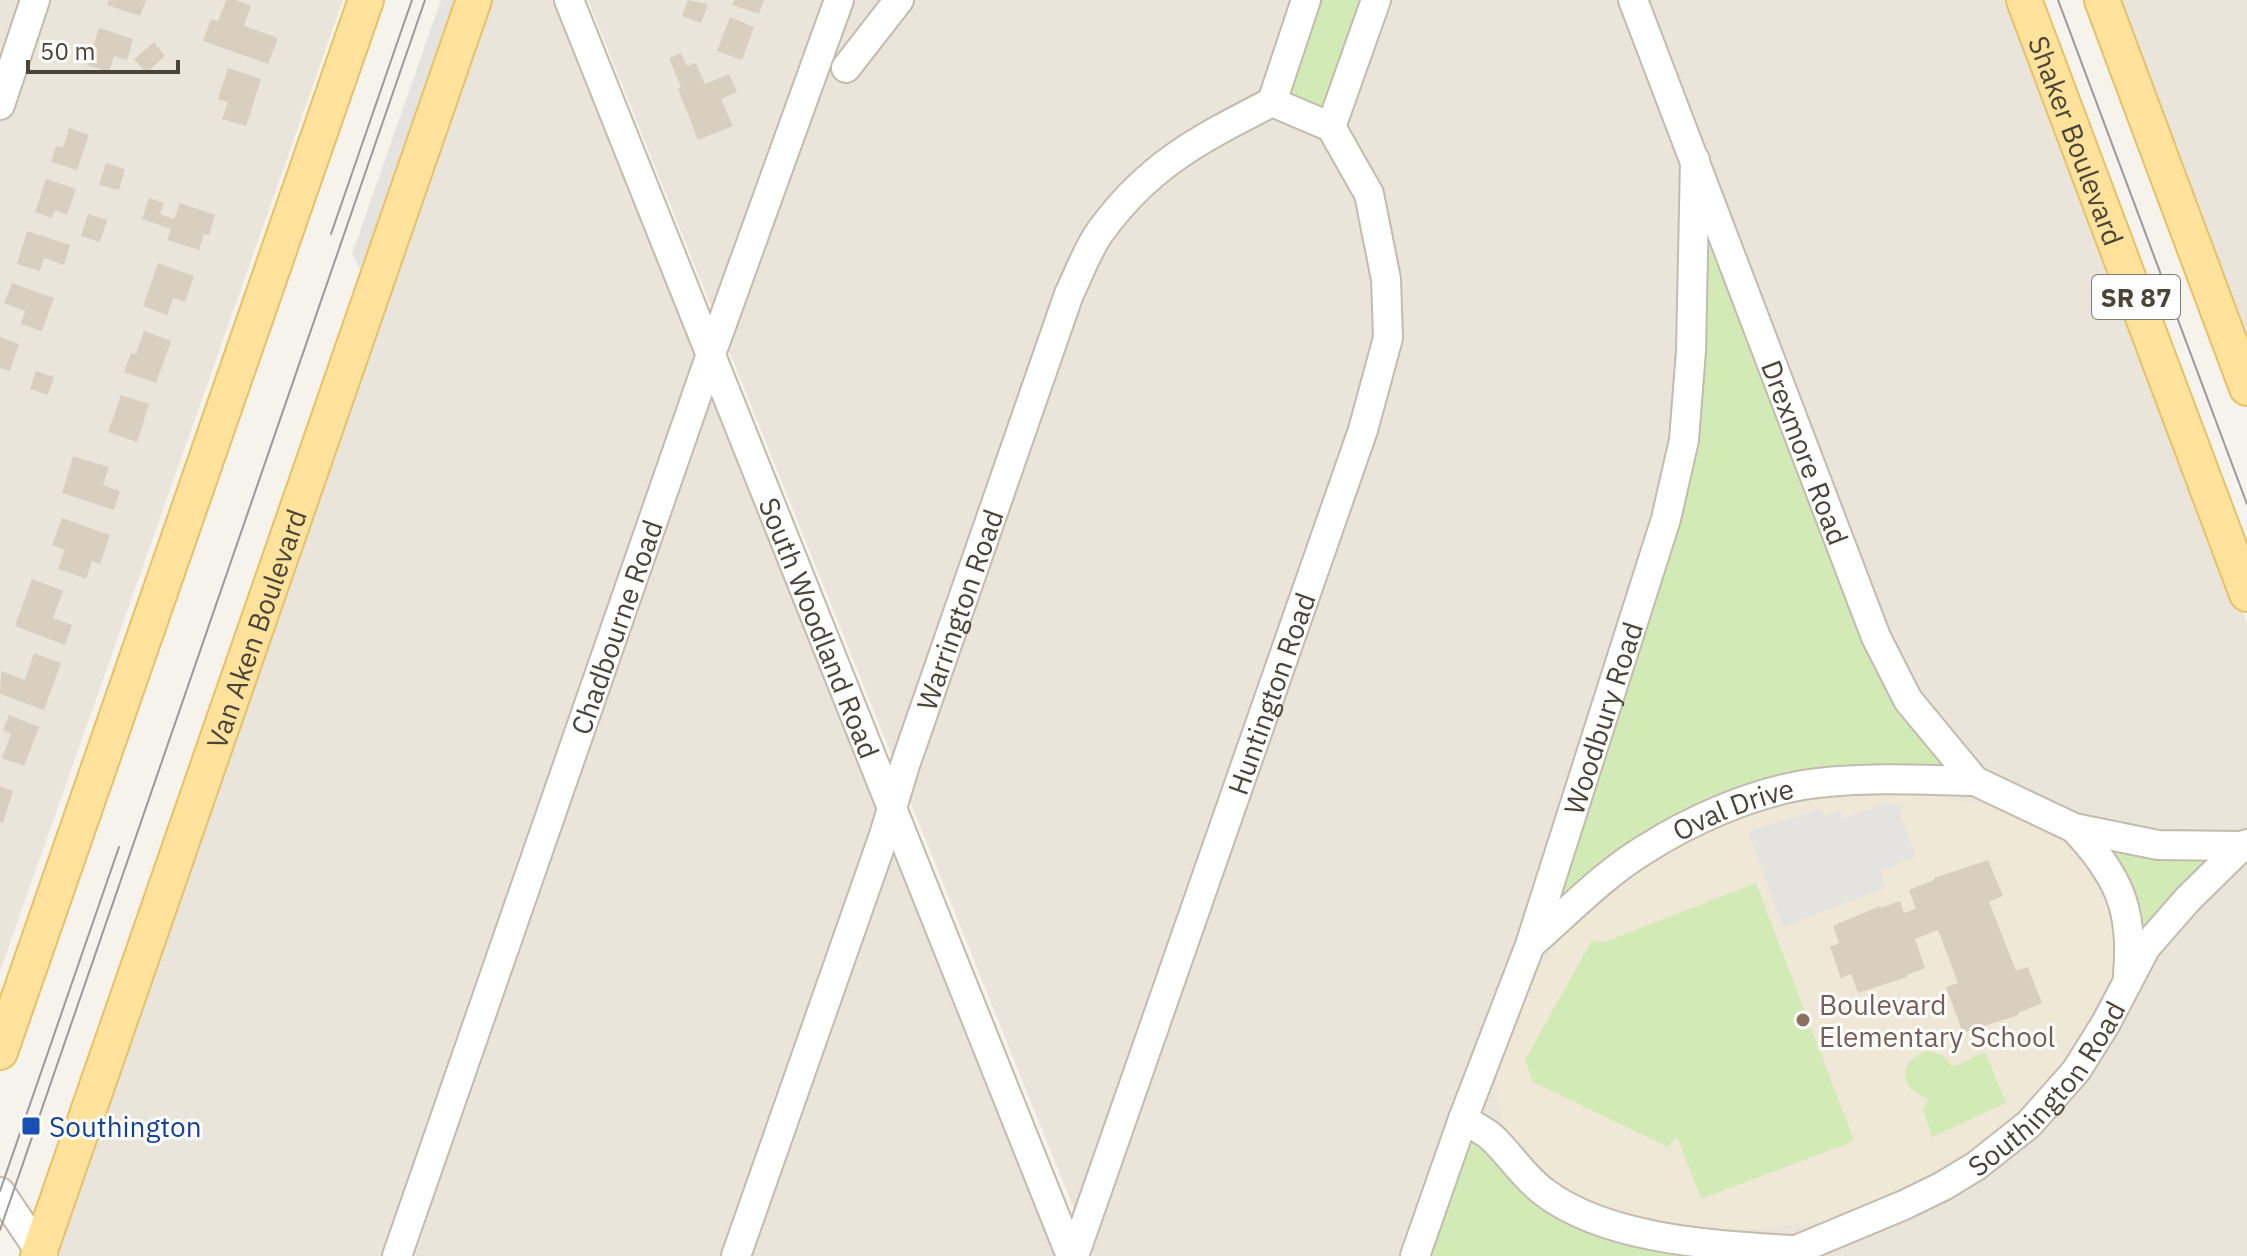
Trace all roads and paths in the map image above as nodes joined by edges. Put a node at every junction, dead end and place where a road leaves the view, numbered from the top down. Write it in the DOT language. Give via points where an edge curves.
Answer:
graph roads {
  1 [pos="35,0"];
  2 [pos="366,0"];
  3 [pos="474,0"];
  4 [pos="569,0"];
  5 [pos="839,0"];
  6 [pos="899,0"];
  7 [pos="1306,0"];
  8 [pos="1376,0"];
  9 [pos="1633,0"];
  10 [pos="2024,0"];
  11 [pos="2109,3"];
  12 [pos="846,68"];
  13 [pos="1272,102"];
  14 [pos="0,105"];
  15 [pos="1331,127"];
  16 [pos="1695,160"];
  17 [pos="711,354"];
  18 [pos="2244,368"];
  19 [pos="2247,594"];
  20 [pos="1975,781"];
  21 [pos="892,804"];
  22 [pos="2074,828"];
  23 [pos="2245,845"];
  24 [pos="1530,945"];
  25 [pos="2128,980"];
  26 [pos="0,1052"];
  27 [pos="1463,1119"];
  28 [pos="0,1192"];
  29 [pos="1786,1253"];
  30 [pos="41,1255"];
  31 [pos="397,1256"];
  32 [pos="736,1256"];
  33 [pos="1073,1256"];
  34 [pos="1415,1256"];
  1 -- 14 [label="street"];
  2 -- 26 [label="main road"];
  3 -- 30 [label="main road, Van Aken Boulevard"];
  4 -- 17 [label="street, South Woodland Road"];
  5 -- 17 [label="street, Chadbourne Road"];
  6 -- 12 [label="street"];
  7 -- 13 [label="street"];
  8 -- 15 [label="street"];
  9 -- 16 [label="street, Drexmore Road"];
  10 -- 19 [label="main road, Shaker Boulevard / SR 87"];
  11 -- 18 [label="main road, SR 87"];
  13 -- 15 [label="street"];
  13 -- 21 [label="street, Warrington Road" via="1192,143 1138,185 1098,235 1069,294"];
  15 -- 33 [label="street, Huntington Road" via="1369,194 1386,279 1388,338 1363,430"];
  16 -- 20 [label="street, Drexmore Road" via="1892,673 1914,709"];
  16 -- 24 [label="street, Woodbury Road" via="1684,440 1666,519"];
  17 -- 21 [label="street, South Woodland Road"];
  17 -- 31 [label="street, Chadbourne Road"];
  20 -- 22 [label="street, Drexmore Road"];
  20 -- 24 [label="street, Oval Drive" via="1842,782 1756,797 1643,850"];
  21 -- 32 [label="street, Warrington Road"];
  21 -- 33 [label="street, South Woodland Road"];
  22 -- 23 [label="street, Drexmore Road" via="2158,845"];
  22 -- 25 [label="street, Drexmore Road" via="2118,885 2129,927"];
  23 -- 25 [label="street, Southington Road" via="2146,947"];
  24 -- 27 [label="street, Woodbury Road"];
  25 -- 29 [label="street, Southington Road" via="2076,1071 2006,1144 1904,1205"];
  27 -- 29 [label="street" via="1487,1134 1531,1183 1594,1218 1627,1229"];
  27 -- 34 [label="street, Woodbury Road"];
  28 -- 30 [label="street"];
}
